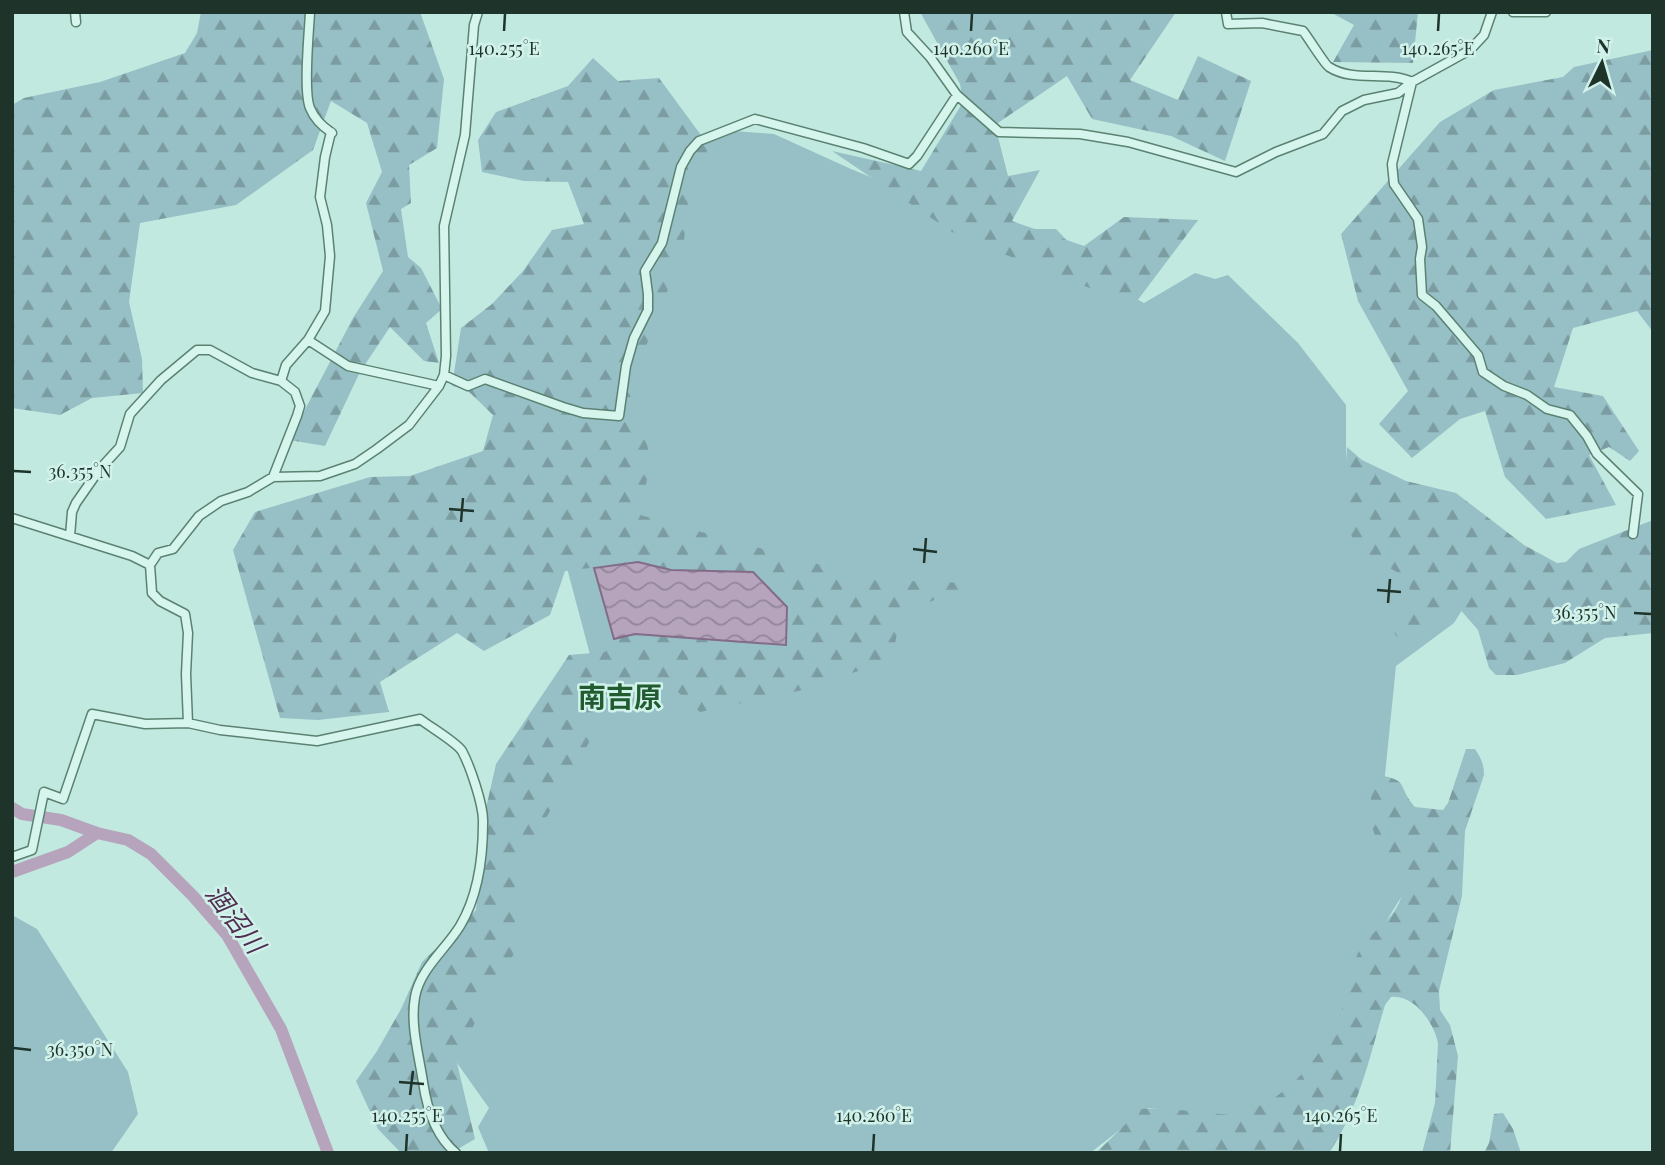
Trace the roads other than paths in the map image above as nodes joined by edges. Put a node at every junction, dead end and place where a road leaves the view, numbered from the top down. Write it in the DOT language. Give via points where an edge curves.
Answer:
graph roads {
  1 [pos="310,12"];
  2 [pos="478,12"];
  3 [pos="904,12"];
  4 [pos="1226,12"];
  5 [pos="1492,12"];
  6 [pos="1513,12"];
  7 [pos="1546,12"];
  8 [pos="1412,82"];
  9 [pos="957,95"];
  10 [pos="308,340"];
  11 [pos="444,375"];
  12 [pos="281,381"];
  13 [pos="439,386"];
  14 [pos="273,477"];
  15 [pos="12,518"];
  16 [pos="1633,534"];
  17 [pos="70,536"];
  18 [pos="150,565"];
  19 [pos="188,723"];
  20 [pos="12,857"];
  21 [pos="456,1153"];
  1 -- 10 [label="street" via="309,107 332,132 320,197 328,236 329,282 325,311"];
  2 -- 11 [label="street" via="465,135 444,226"];
  3 -- 9 [label="street" via="907,32"];
  4 -- 8 [label="street" via="1228,24 1262,23 1303,31 1329,68 1351,75 1399,76"];
  5 -- 8 [label="street" via="1484,35 1470,50"];
  6 -- 7 [label="street"];
  8 -- 9 [label="street" via="1398,93 1342,111 1323,134 1236,172 1128,142 1080,134 999,132"];
  8 -- 16 [label="street" via="1392,163 1394,184 1418,219 1422,295 1478,355 1483,372 1547,409 1570,415 1597,454 1638,494"];
  9 -- 11 [label="street" via="909,164 754,119 699,141 681,167 662,243 645,271 648,310 626,366 619,416 573,410 485,379 468,386"];
  10 -- 12 [label="street" via="286,365"];
  10 -- 13 [label="street" via="348,366"];
  11 -- 13 [label="street"];
  12 -- 14 [label="street" via="295,392 300,405"];
  12 -- 17 [label="street" via="252,373 210,350 197,350 130,414 120,447 76,503"];
  13 -- 14 [label="street" via="409,425 355,464 320,476"];
  14 -- 18 [label="street" via="199,516 173,549 158,553"];
  15 -- 17 [label="street"];
  17 -- 18 [label="street"];
  18 -- 19 [label="street" via="152,593 185,614"];
  19 -- 20 [label="street" via="145,724 92,714 63,799 44,792 32,850"];
  19 -- 21 [label="street" via="317,741 420,719 461,749 484,820 477,885 467,914 420,981 415,998 417,1050 426,1100 441,1140"];
}
